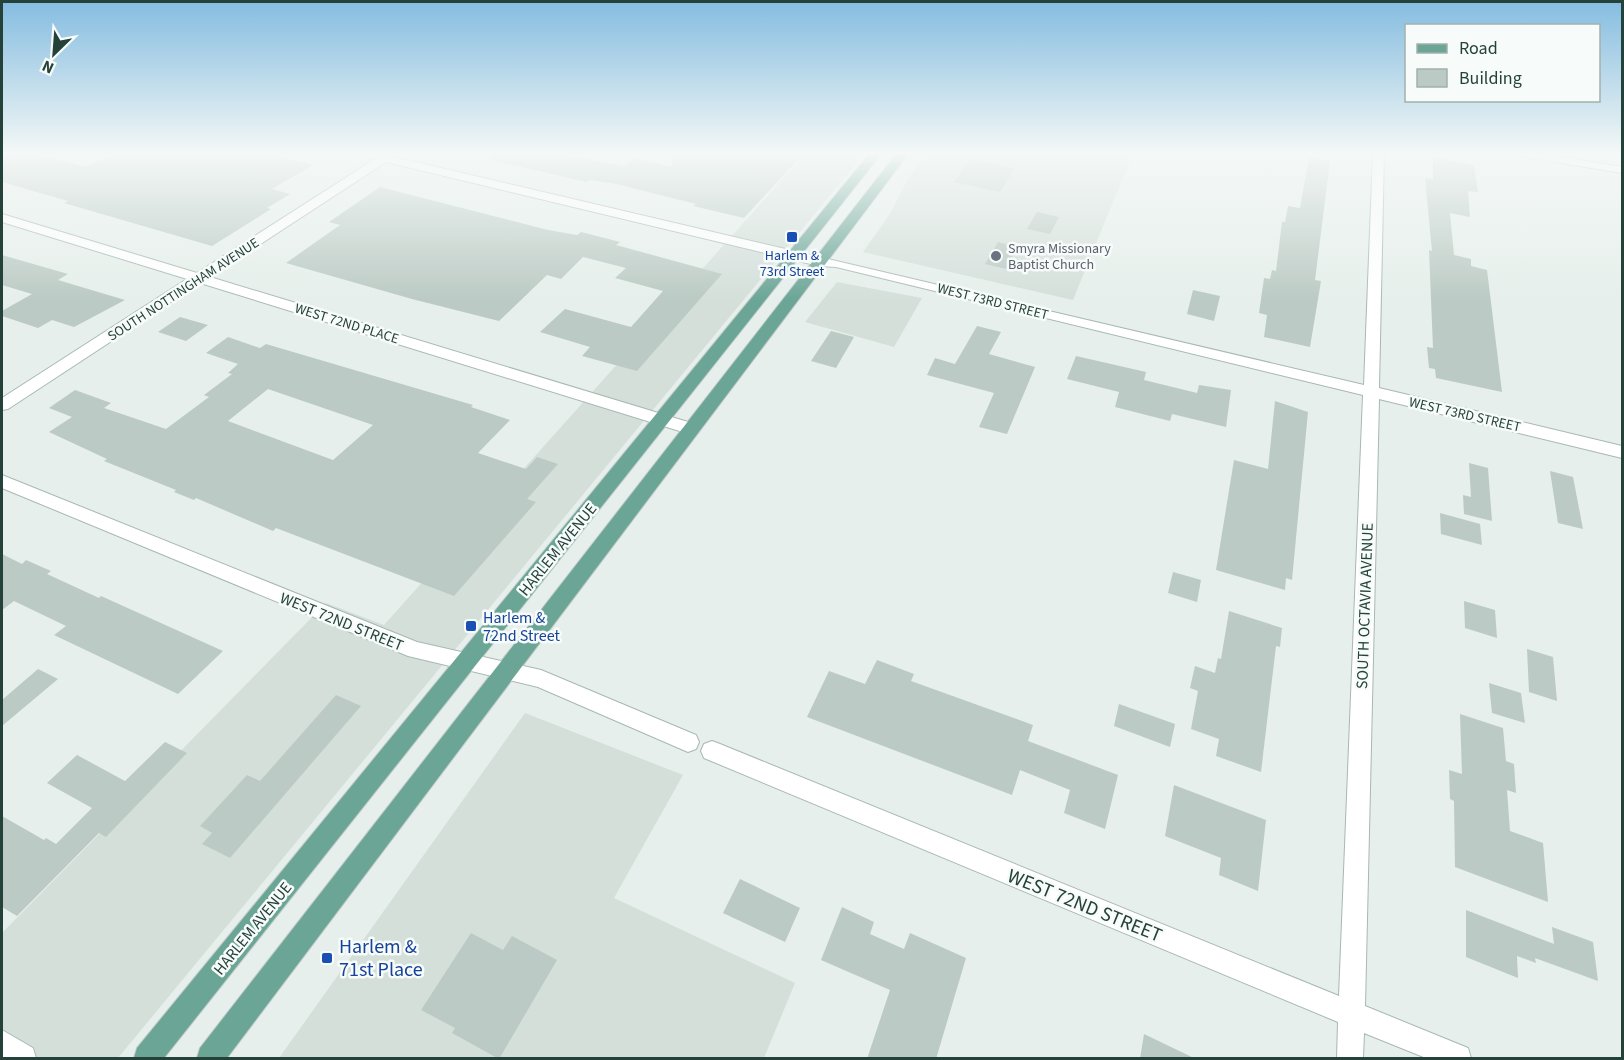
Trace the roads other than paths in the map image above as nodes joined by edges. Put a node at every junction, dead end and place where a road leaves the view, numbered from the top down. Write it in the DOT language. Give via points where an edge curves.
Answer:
graph roads {
  1 [pos="317,202"];
  2 [pos="579,202"];
  3 [pos="836,202"];
  4 [pos="865,202"];
  5 [pos="1377,202"];
  6 [pos="2,218"];
  7 [pos="793,256"];
  8 [pos="819,262"];
  9 [pos="200,279"];
  10 [pos="1371,392"];
  11 [pos="2,405"];
  12 [pos="662,419"];
  13 [pos="692,429"];
  14 [pos="1623,452"];
  15 [pos="2,481"];
  16 [pos="465,663"];
  17 [pos="506,672"];
  18 [pos="688,742"];
  19 [pos="712,751"];
  20 [pos="1352,1015"];
  21 [pos="2,1044"];
  22 [pos="22,1059"];
  23 [pos="147,1059"];
  24 [pos="210,1059"];
  25 [pos="1350,1059"];
  26 [pos="1458,1059"];
  1 -- 9 [label="street, SOUTH NOTTINGHAM AVENUE"];
  2 -- 7 [label="street, WEST 73RD STREET"];
  3 -- 7 [label="main road, HARLEM AVENUE"];
  4 -- 8 [label="main road, HARLEM AVENUE"];
  5 -- 10 [label="street, SOUTH OCTAVIA AVENUE"];
  6 -- 9 [label="street, WEST 72ND PLACE"];
  7 -- 8 [label="street, WEST 73RD STREET"];
  7 -- 12 [label="main road, HARLEM AVENUE"];
  8 -- 10 [label="street, WEST 73RD STREET"];
  8 -- 13 [label="main road, HARLEM AVENUE"];
  9 -- 11 [label="street, SOUTH NOTTINGHAM AVENUE"];
  9 -- 12 [label="street, WEST 72ND PLACE"];
  10 -- 14 [label="street, WEST 73RD STREET"];
  10 -- 20 [label="street, SOUTH OCTAVIA AVENUE"];
  12 -- 13 [label="street, WEST 72ND PLACE"];
  12 -- 16 [label="main road, HARLEM AVENUE"];
  13 -- 17 [label="main road, HARLEM AVENUE"];
  15 -- 16 [label="street, WEST 72ND STREET" via="414,650"];
  16 -- 17 [label="street, WEST 72ND STREET"];
  16 -- 23 [label="main road, HARLEM AVENUE"];
  17 -- 18 [label="street, WEST 72ND STREET" via="541,679"];
  17 -- 24 [label="main road, HARLEM AVENUE"];
  19 -- 20 [label="street, WEST 72ND STREET"];
  20 -- 25 [label="street, SOUTH OCTAVIA AVENUE"];
  20 -- 26 [label="street, WEST 72ND STREET"];
  21 -- 22 [label="street"];
}
